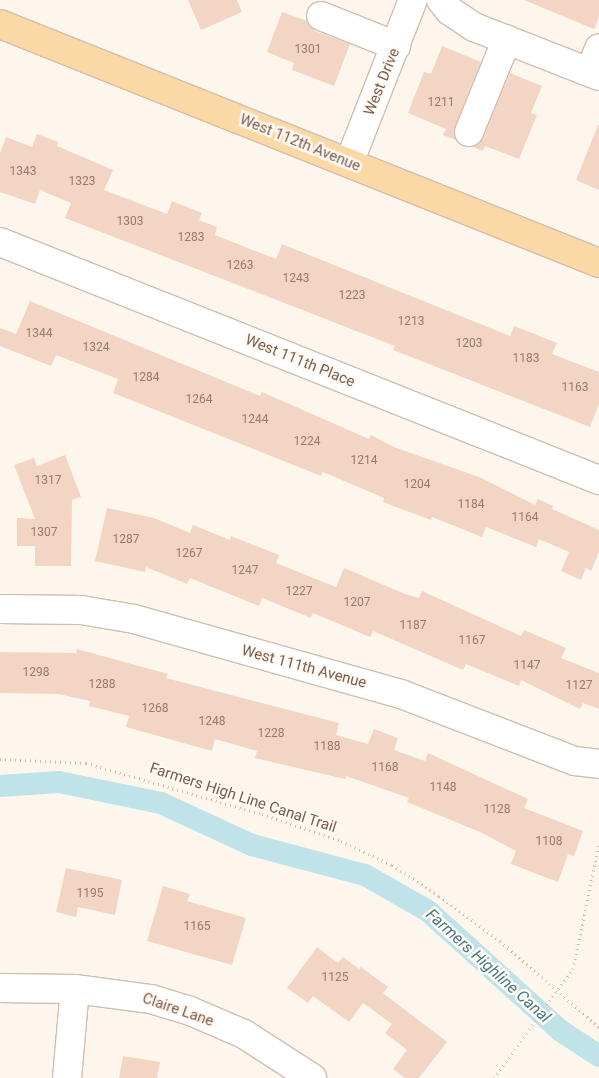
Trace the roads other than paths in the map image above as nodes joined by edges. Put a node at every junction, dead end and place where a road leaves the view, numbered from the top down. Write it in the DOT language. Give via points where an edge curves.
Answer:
graph roads {
  1 [pos="413,0"];
  2 [pos="440,0"];
  3 [pos="321,16"];
  4 [pos="0,24"];
  5 [pos="507,40"];
  6 [pos="396,46"];
  7 [pos="596,66"];
  8 [pos="469,132"];
  9 [pos="349,163"];
  10 [pos="0,242"];
  11 [pos="599,263"];
  12 [pos="599,480"];
  13 [pos="0,609"];
  14 [pos="599,764"];
  15 [pos="0,988"];
  16 [pos="75,989"];
  17 [pos="67,1078"];
  18 [pos="312,1078"];
  1 -- 6 [label="street, West Drive"];
  2 -- 5 [label="street" via="459,18"];
  3 -- 6 [label="street"];
  4 -- 9 [label="main road, West 112th Avenue"];
  5 -- 7 [label="street"];
  5 -- 8 [label="street"];
  6 -- 9 [label="street, West Drive"];
  9 -- 11 [label="main road, West 112th Avenue"];
  10 -- 12 [label="street, West 111th Place"];
  13 -- 14 [label="street, West 111th Avenue" via="81,610 134,619 400,694 575,761"];
  15 -- 16 [label="street, Claire Lane"];
  16 -- 17 [label="street"];
  16 -- 18 [label="street, Claire Lane" via="151,998 188,1010 244,1034"];
}
